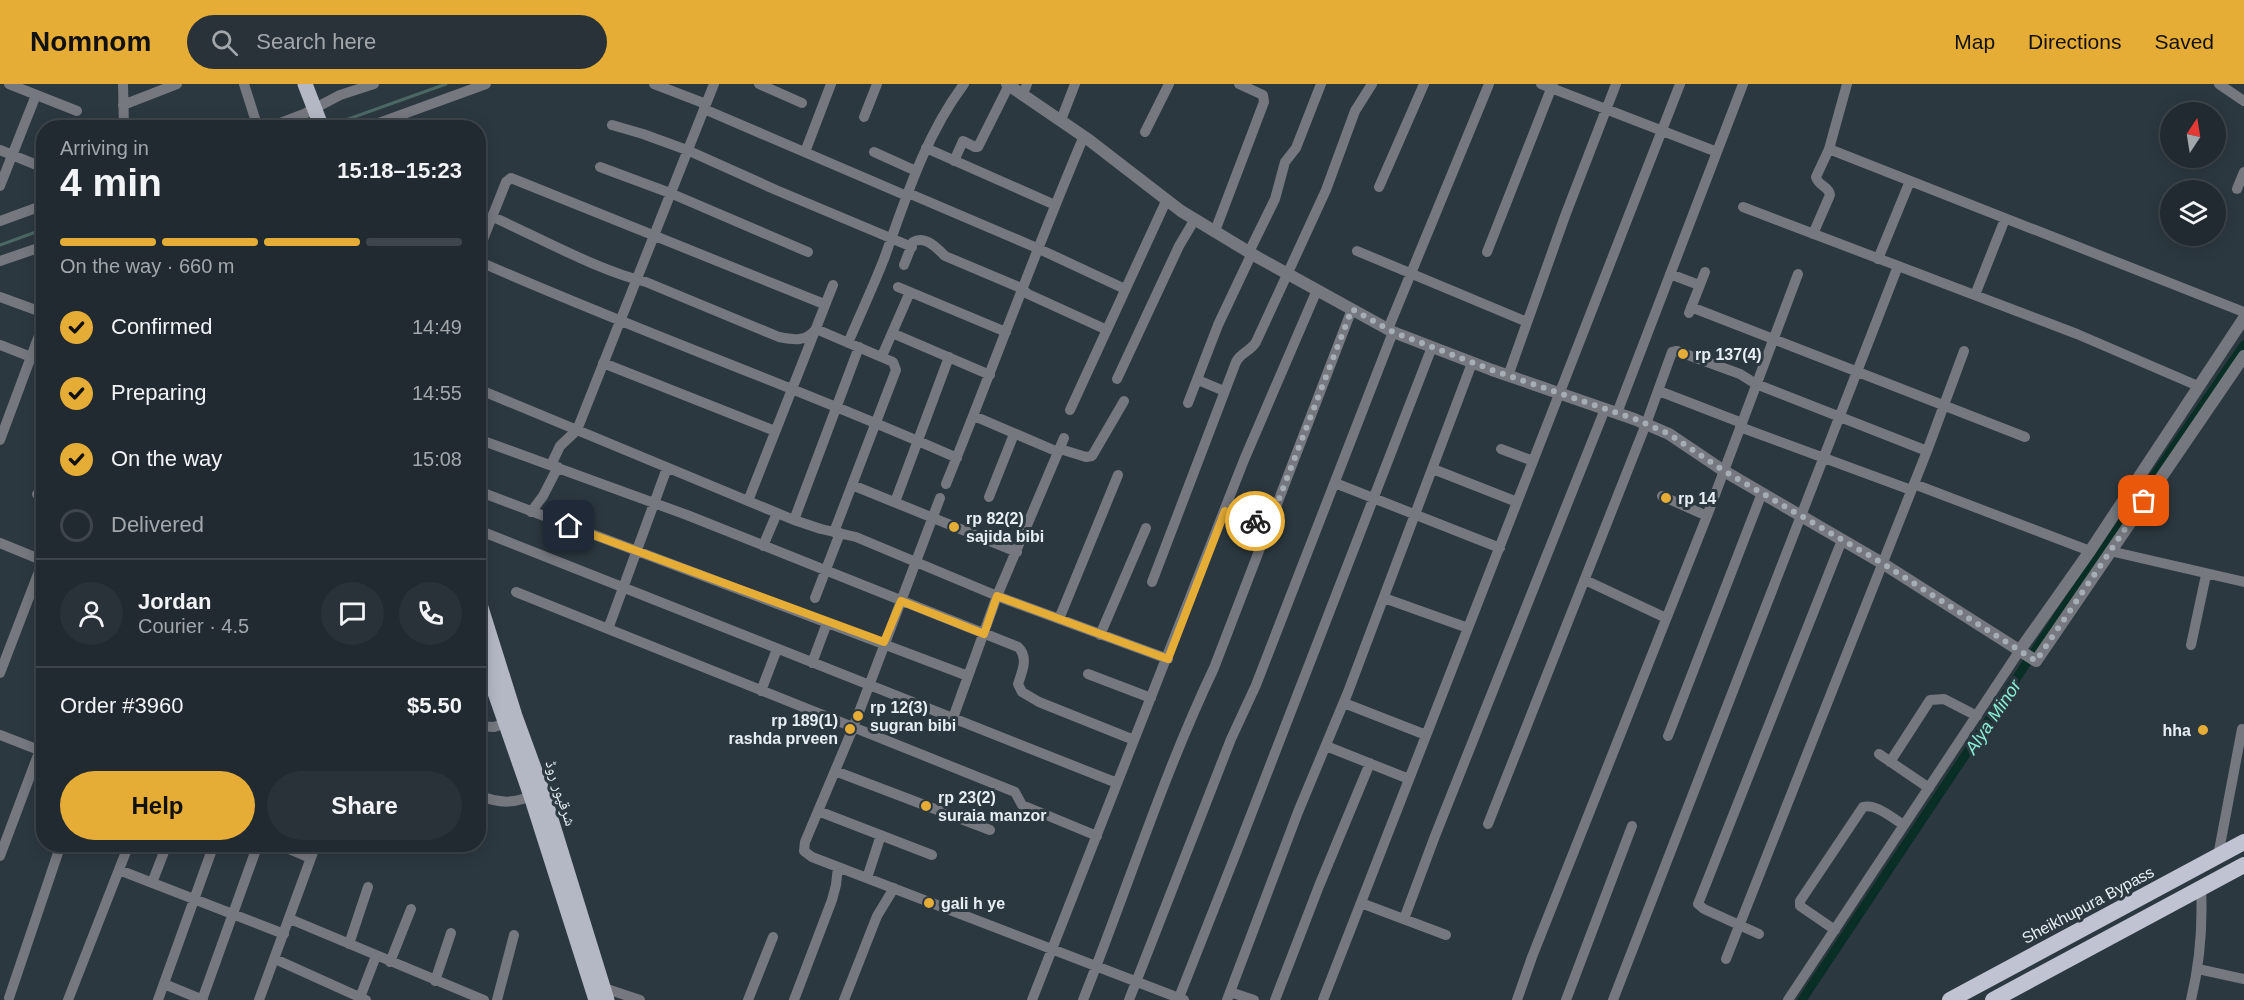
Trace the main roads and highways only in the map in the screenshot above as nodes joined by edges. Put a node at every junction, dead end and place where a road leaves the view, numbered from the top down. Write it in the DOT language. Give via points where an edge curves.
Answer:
graph roads {
  1 [pos="305,84"];
  2 [pos="315,84"];
  3 [pos="319,107"];
  4 [pos="321,120"];
  5 [pos="327,120"];
  6 [pos="486,624"];
  7 [pos="486,667"];
  8 [pos="536,793"];
  9 [pos="2244,842"];
  10 [pos="2244,865"];
  11 [pos="602,996"];
  12 [pos="1950,1000"];
  13 [pos="1993,1000"];
  1 -- 3 [label="main road"];
  2 -- 3 [label="main road"];
  3 -- 4 [label="main road"];
  3 -- 5 [label="main road"];
  6 -- 8 [label="main road, شرقپور روڈ"];
  7 -- 8 [label="main road, شرقپور روڈ"];
  8 -- 11 [label="main road, شرقپور روڈ"];
  9 -- 12 [label="highway, Sheikhupura Bypass"];
  10 -- 13 [label="highway"];
}
